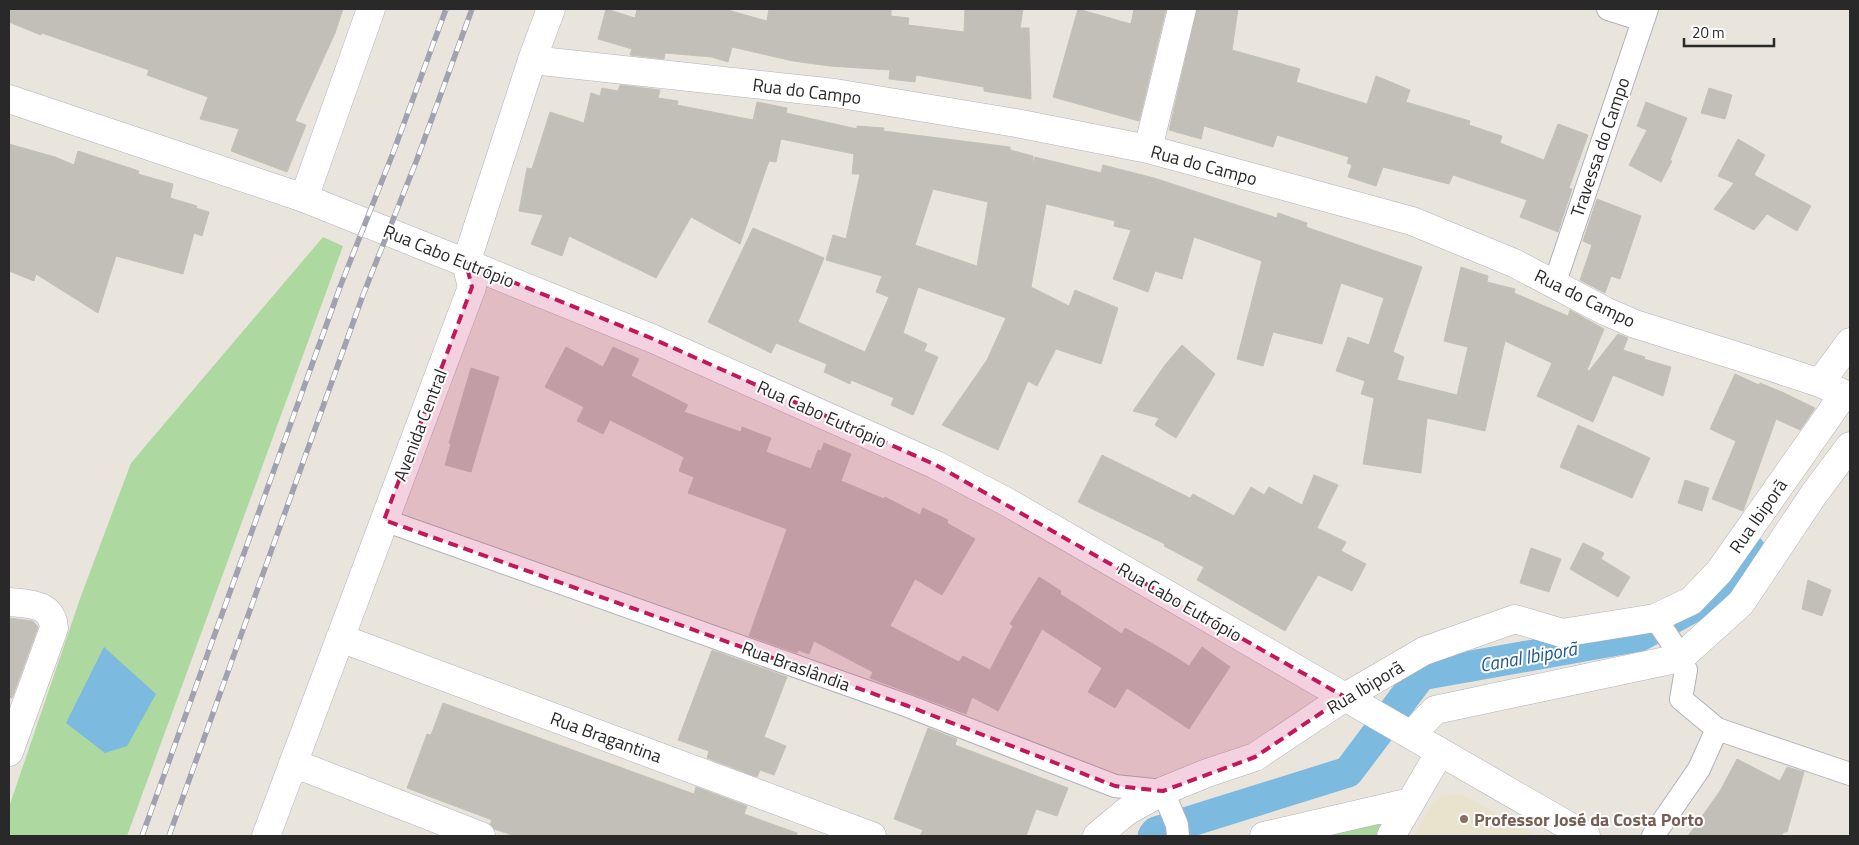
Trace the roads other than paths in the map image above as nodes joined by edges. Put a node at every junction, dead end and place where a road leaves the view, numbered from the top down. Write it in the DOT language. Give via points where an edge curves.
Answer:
graph roads {
  1 [pos="371,9"];
  2 [pos="551,9"];
  3 [pos="1182,9"];
  4 [pos="1608,9"];
  5 [pos="1645,14"];
  6 [pos="532,60"];
  7 [pos="9,99"];
  8 [pos="1148,149"];
  9 [pos="304,198"];
  10 [pos="466,263"];
  11 [pos="1554,285"];
  12 [pos="1850,342"];
  13 [pos="1832,388"];
  14 [pos="1850,446"];
  15 [pos="384,520"];
  16 [pos="9,602"];
  17 [pos="1656,619"];
  18 [pos="340,638"];
  19 [pos="1677,652"];
  20 [pos="1346,698"];
  21 [pos="1717,729"];
  22 [pos="1411,735"];
  23 [pos="9,752"];
  24 [pos="1440,752"];
  25 [pos="293,763"];
  26 [pos="1850,774"];
  27 [pos="1163,791"];
  28 [pos="1411,802"];
  29 [pos="266,836"];
  30 [pos="481,836"];
  31 [pos="872,836"];
  32 [pos="1097,836"];
  33 [pos="1178,836"];
  34 [pos="1264,836"];
  35 [pos="1391,836"];
  36 [pos="1586,836"];
  37 [pos="1653,836"];
  1 -- 9 [label="street"];
  2 -- 6 [label="street"];
  3 -- 8 [label="street"];
  4 -- 5 [label="street"];
  5 -- 11 [label="street, Travessa do Campo"];
  6 -- 8 [label="street, Rua do Campo" via="835,93"];
  6 -- 10 [label="street"];
  7 -- 9 [label="street, Rua Cabo Eutrópio"];
  8 -- 11 [label="street, Rua do Campo" via="1412,221 1514,263"];
  9 -- 10 [label="street, Rua Cabo Eutrópio"];
  10 -- 15 [label="street, Avenida Central" via="472,287"];
  10 -- 20 [label="street, Rua Cabo Eutrópio" via="651,338 936,465 1007,502"];
  11 -- 13 [label="street, Rua do Campo" via="1635,324"];
  12 -- 13 [label="street, Rua Ibiporã"];
  13 -- 17 [label="street, Rua Ibiporã" via="1719,572 1691,601"];
  14 -- 19 [label="street" via="1741,603"];
  15 -- 18 [label="street, Avenida Central"];
  15 -- 27 [label="street, Rua Braslândia" via="908,706 1115,786"];
  16 -- 23 [label="street" via="34,605 47,611 53,619 54,628"];
  17 -- 19 [label="street"];
  17 -- 20 [label="street, Rua Ibiporã" via="1562,633 1515,619 1424,651"];
  18 -- 25 [label="street, Avenida Central"];
  18 -- 31 [label="street, Rua Bragantina"];
  19 -- 21 [label="street" via="1686,670 1681,699"];
  19 -- 22 [label="street" via="1435,710"];
  20 -- 22 [label="street, Rua Cabo Eutrópio"];
  20 -- 27 [label="street, Rua Ibiporã" via="1255,757"];
  21 -- 26 [label="street"];
  21 -- 37 [label="street" via="1699,769"];
  22 -- 24 [label="street, Rua Cabo Eutrópio"];
  24 -- 28 [label="street"];
  24 -- 36 [label="street, Rua Cabo Eutrópio"];
  25 -- 29 [label="street, Avenida Central"];
  25 -- 30 [label="street"];
  27 -- 32 [label="street, Rua Ibiporã" via="1127,811"];
  27 -- 33 [label="street" via="1178,825"];
  28 -- 34 [label="street"];
  28 -- 35 [label="street"];
}
